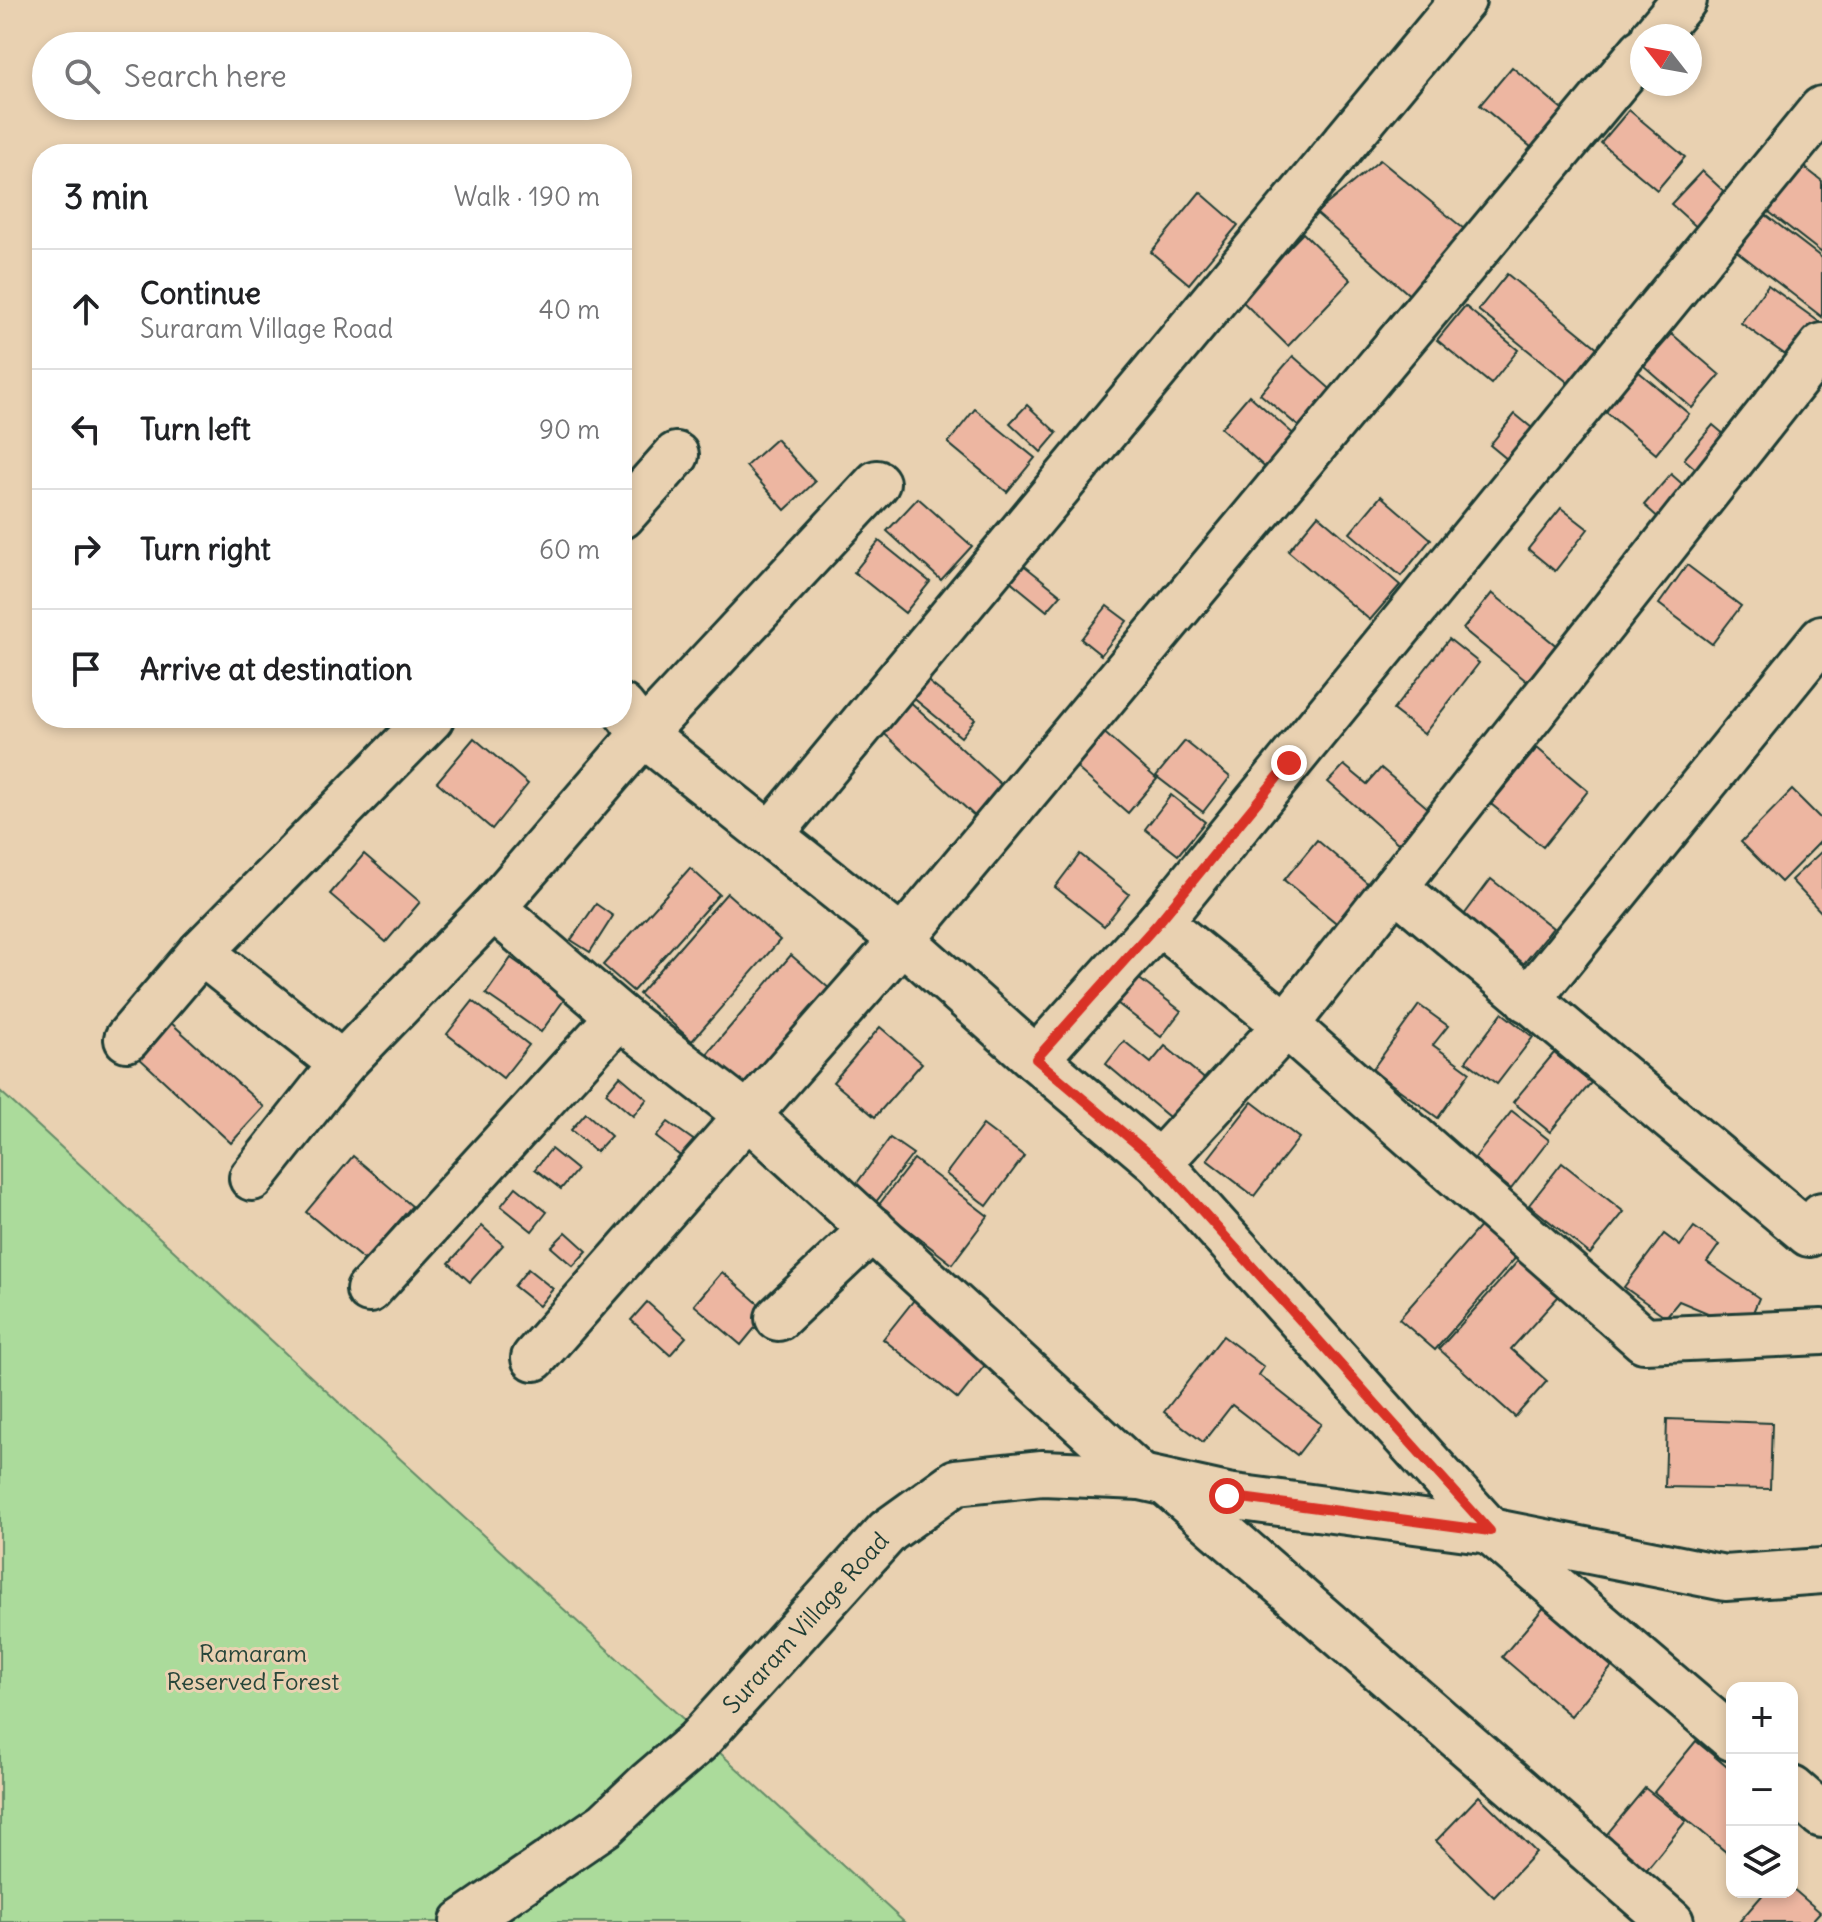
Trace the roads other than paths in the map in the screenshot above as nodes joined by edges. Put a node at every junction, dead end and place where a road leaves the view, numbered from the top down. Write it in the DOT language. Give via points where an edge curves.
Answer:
graph roads {
  1 [pos="1463,0"];
  2 [pos="1684,0"];
  3 [pos="1664,24"];
  4 [pos="1630,65"];
  5 [pos="1822,109"];
  6 [pos="1822,346"];
  7 [pos="676,455"];
  8 [pos="877,483"];
  9 [pos="632,505"];
  10 [pos="1822,638"];
  11 [pos="632,720"];
  12 [pos="421,728"];
  13 [pos="626,728"];
  14 [pos="770,835"];
  15 [pos="1395,887"];
  16 [pos="493,908"];
  17 [pos="1159,922"];
  18 [pos="902,940"];
  19 [pos="201,952"];
  20 [pos="1528,1000"];
  21 [pos="619,1016"];
  22 [pos="1286,1025"];
  23 [pos="127,1039"];
  24 [pos="1036,1059"];
  25 [pos="342,1064"];
  26 [pos="746,1114"];
  27 [pos="1159,1163"];
  28 [pos="252,1178"];
  29 [pos="1822,1215"];
  30 [pos="872,1229"];
  31 [pos="369,1290"];
  32 [pos="778,1318"];
  33 [pos="1822,1332"];
  34 [pos="534,1358"];
  35 [pos="1154,1480"];
  36 [pos="1490,1531"];
  37 [pos="1822,1571"];
  38 [pos="1726,1733"];
  39 [pos="1798,1794"];
  40 [pos="1822,1815"];
  41 [pos="463,1922"];
  42 [pos="1671,1922"];
  1 -- 14 [label="street"];
  2 -- 3 [label="street"];
  4 -- 18 [label="street"];
  5 -- 17 [label="street"];
  6 -- 15 [label="street"];
  7 -- 9 [label="street"];
  8 -- 11 [label="street"];
  10 -- 20 [label="street"];
  11 -- 14 [label="street"];
  12 -- 19 [label="street"];
  13 -- 16 [label="street"];
  14 -- 18 [label="street"];
  15 -- 20 [label="street"];
  15 -- 22 [label="street"];
  16 -- 21 [label="street"];
  16 -- 25 [label="street"];
  17 -- 22 [label="street"];
  17 -- 24 [label="street"];
  18 -- 24 [label="street"];
  18 -- 26 [label="street"];
  19 -- 23 [label="street"];
  19 -- 25 [label="street"];
  20 -- 29 [label="street" via="1809,1234"];
  21 -- 26 [label="street"];
  21 -- 31 [label="street"];
  22 -- 27 [label="street"];
  22 -- 33 [label="street" via="1644,1340"];
  24 -- 27 [label="street"];
  25 -- 28 [label="street"];
  26 -- 30 [label="street"];
  26 -- 34 [label="street"];
  27 -- 36 [label="street"];
  30 -- 32 [label="street"];
  30 -- 35 [label="street"];
  35 -- 36 [label="street, Suraram Village Road" via="1227,1496"];
  35 -- 41 [label="street, Suraram Village Road" via="1042,1473 956,1482 888,1531 697,1742 606,1824"];
  35 -- 42 [label="street"];
  36 -- 37 [label="street, Suraram Village Road" via="1725,1578"];
  36 -- 38 [label="street"];
  39 -- 40 [label="street"];
}
